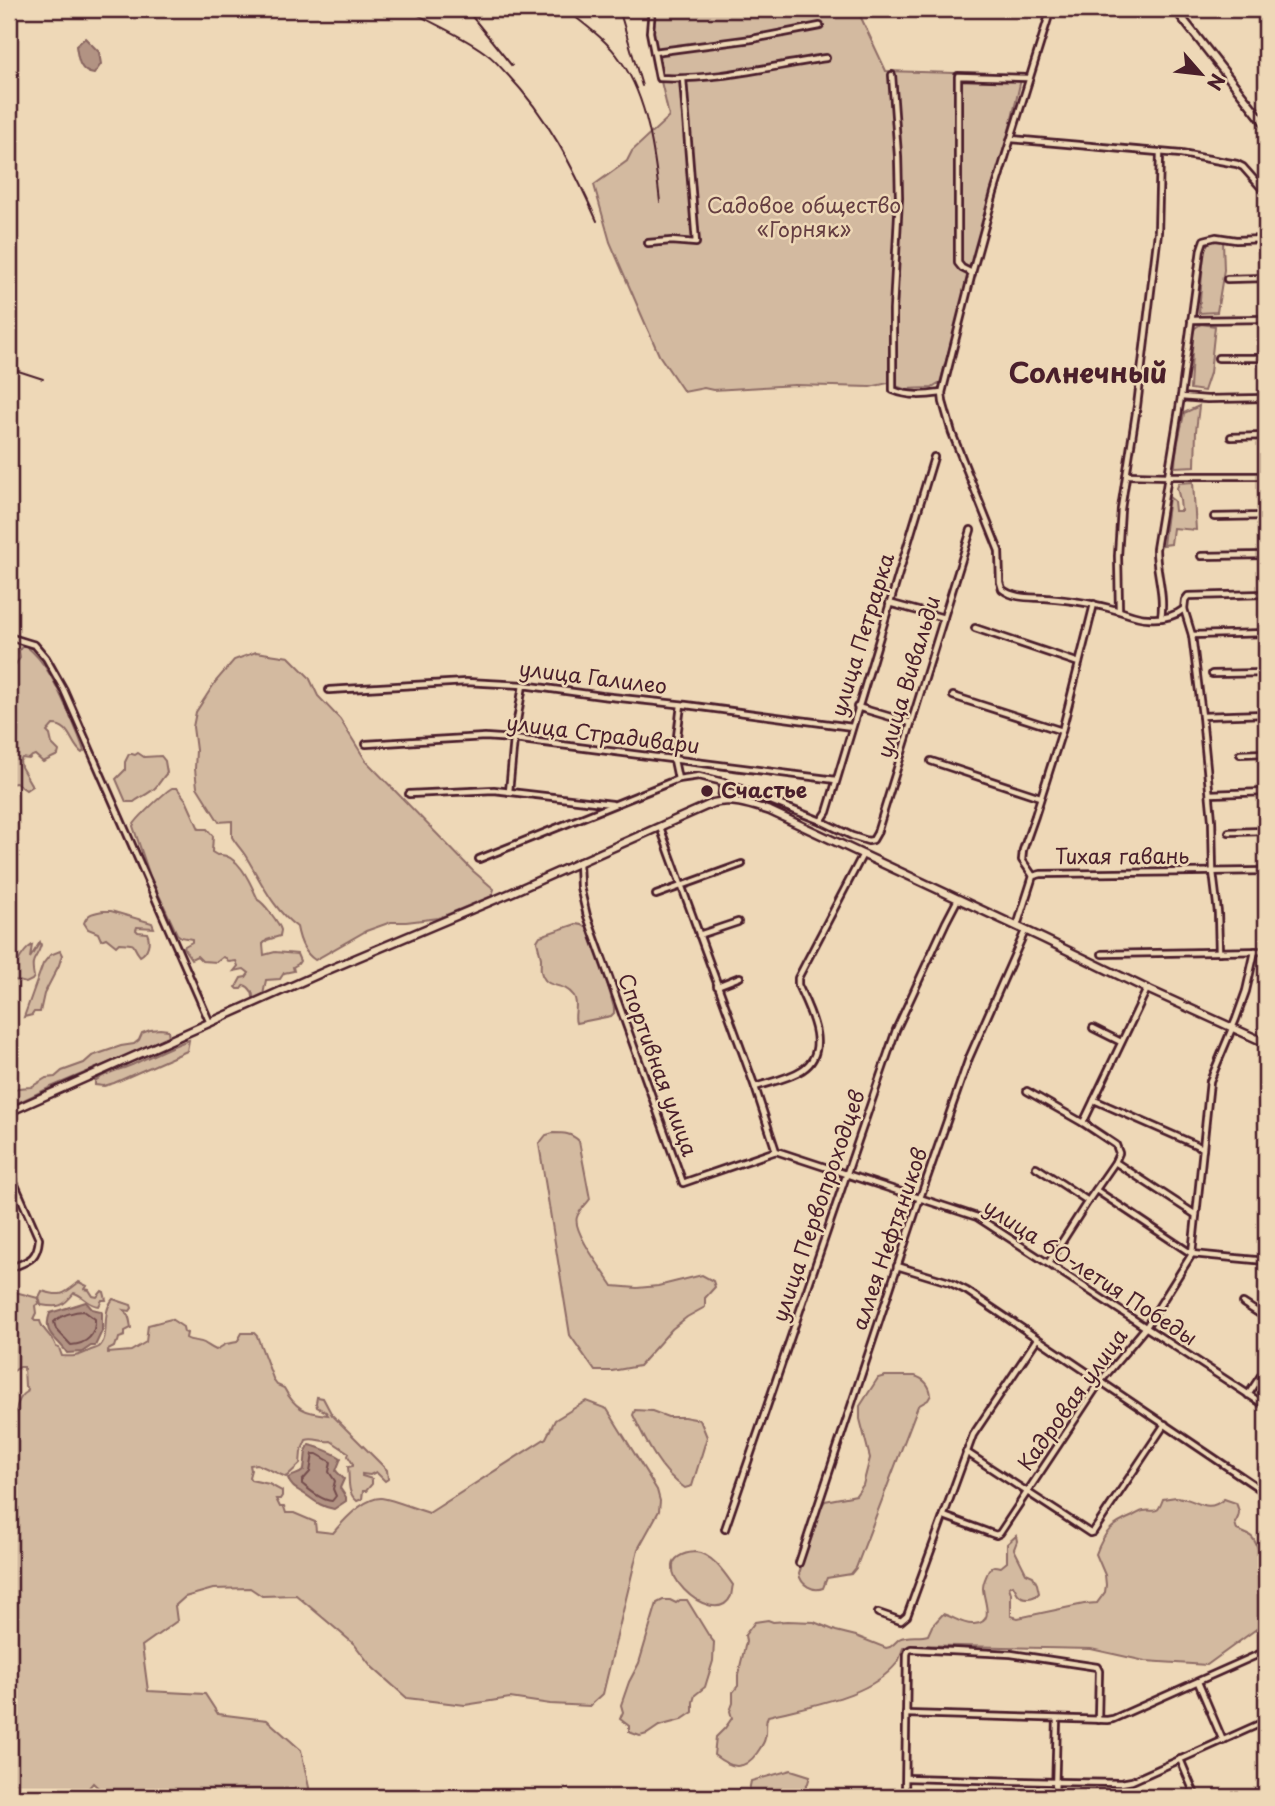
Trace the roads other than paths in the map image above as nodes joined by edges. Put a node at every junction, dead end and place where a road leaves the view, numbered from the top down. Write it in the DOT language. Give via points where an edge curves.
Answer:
graph roads {
  1 [pos="652,9"];
  2 [pos="1051,9"];
  3 [pos="1175,9"];
  4 [pos="820,26"];
  5 [pos="653,52"];
  6 [pos="826,58"];
  7 [pos="892,75"];
  8 [pos="1028,78"];
  9 [pos="683,79"];
  10 [pos="1266,125"];
  11 [pos="1011,139"];
  12 [pos="1160,153"];
  13 [pos="1266,193"];
  14 [pos="1266,239"];
  15 [pos="648,243"];
  16 [pos="972,273"];
  17 [pos="1266,278"];
  18 [pos="1227,279"];
  19 [pos="1266,319"];
  20 [pos="1191,320"];
  21 [pos="1218,358"];
  22 [pos="1266,358"];
  23 [pos="943,393"];
  24 [pos="1181,397"];
  25 [pos="1266,398"];
  26 [pos="1266,436"];
  27 [pos="1231,437"];
  28 [pos="934,457"];
  29 [pos="1128,475"];
  30 [pos="1167,476"];
  31 [pos="1266,476"];
  32 [pos="1266,516"];
  33 [pos="1214,517"];
  34 [pos="971,530"];
  35 [pos="1266,555"];
  36 [pos="1201,556"];
  37 [pos="1266,594"];
  38 [pos="889,603"];
  39 [pos="1094,604"];
  40 [pos="1184,609"];
  41 [pos="1118,610"];
  42 [pos="944,618"];
  43 [pos="1161,618"];
  44 [pos="975,628"];
  45 [pos="1266,634"];
  46 [pos="1192,635"];
  47 [pos="9,637"];
  48 [pos="1079,663"];
  49 [pos="1266,673"];
  50 [pos="1212,674"];
  51 [pos="523,685"];
  52 [pos="329,690"];
  53 [pos="953,696"];
  54 [pos="681,705"];
  55 [pos="857,707"];
  56 [pos="1266,714"];
  57 [pos="1202,716"];
  58 [pos="911,723"];
  59 [pos="852,727"];
  60 [pos="1062,731"];
  61 [pos="514,738"];
  62 [pos="366,744"];
  63 [pos="1266,753"];
  64 [pos="1240,754"];
  65 [pos="674,760"];
  66 [pos="931,761"];
  67 [pos="678,779"];
  68 [pos="836,780"];
  69 [pos="723,782"];
  70 [pos="509,792"];
  71 [pos="1266,792"];
  72 [pos="409,794"];
  73 [pos="1210,794"];
  74 [pos="1040,797"];
  75 [pos="721,801"];
  76 [pos="613,805"];
  77 [pos="821,821"];
  78 [pos="659,826"];
  79 [pos="1266,831"];
  80 [pos="1229,832"];
  81 [pos="863,854"];
  82 [pos="479,859"];
  83 [pos="579,862"];
  84 [pos="742,864"];
  85 [pos="1266,871"];
  86 [pos="1213,872"];
  87 [pos="1032,876"];
  88 [pos="681,886"];
  89 [pos="656,895"];
  90 [pos="958,900"];
  91 [pos="738,922"];
  92 [pos="1017,927"];
  93 [pos="1025,931"];
  94 [pos="699,935"];
  95 [pos="1255,951"];
  96 [pos="1266,951"];
  97 [pos="1219,952"];
  98 [pos="1102,954"];
  99 [pos="740,977"];
  100 [pos="717,986"];
  101 [pos="1147,989"];
  102 [pos="210,1023"];
  103 [pos="1093,1028"];
  104 [pos="1233,1028"];
  105 [pos="1121,1042"];
  106 [pos="1266,1043"];
  107 [pos="755,1087"];
  108 [pos="1027,1091"];
  109 [pos="1094,1100"];
  110 [pos="9,1112"];
  111 [pos="1083,1123"];
  112 [pos="1203,1148"];
  113 [pos="776,1151"];
  114 [pos="1115,1162"];
  115 [pos="1036,1167"];
  116 [pos="9,1171"];
  117 [pos="846,1174"];
  118 [pos="1096,1190"];
  119 [pos="920,1198"];
  120 [pos="1088,1201"];
  121 [pos="1197,1215"];
  122 [pos="1192,1254"];
  123 [pos="1266,1261"];
  124 [pos="1049,1262"];
  125 [pos="897,1266"];
  126 [pos="9,1269"];
  127 [pos="1243,1303"];
  128 [pos="1266,1318"];
  129 [pos="1146,1327"];
  130 [pos="1037,1339"];
  131 [pos="1266,1368"];
  132 [pos="1100,1382"];
  133 [pos="1248,1395"];
  134 [pos="1266,1406"];
  135 [pos="1165,1424"];
  136 [pos="966,1452"];
  137 [pos="1026,1492"];
  138 [pos="1266,1493"];
  139 [pos="944,1516"];
  140 [pos="725,1529"];
  141 [pos="799,1563"];
  142 [pos="878,1613"];
  143 [pos="1266,1651"];
  144 [pos="1198,1682"];
  145 [pos="906,1714"];
  146 [pos="1057,1719"];
  147 [pos="1098,1720"];
  148 [pos="1266,1721"];
  149 [pos="1223,1741"];
  150 [pos="1180,1759"];
  151 [pos="906,1778"];
  152 [pos="1056,1782"];
  153 [pos="905,1797"];
  154 [pos="1055,1797"];
  155 [pos="1196,1797"];
  1 -- 5 [label="street"];
  2 -- 8 [label="street"];
  3 -- 10 [label="street"];
  4 -- 5 [label="street"];
  5 -- 9 [label="street" via="659,78"];
  6 -- 9 [label="street"];
  7 -- 23 [label="street" via="899,197 893,390"];
  8 -- 11 [label="street"];
  8 -- 16 [label="street" via="958,76 958,263"];
  9 -- 15 [label="street" via="696,243"];
  11 -- 12 [label="street"];
  11 -- 16 [label="street"];
  12 -- 13 [label="street" via="1237,164"];
  12 -- 29 [label="street" via="1158,232"];
  14 -- 20 [label="street" via="1204,240"];
  16 -- 23 [label="street"];
  17 -- 18 [label="street"];
  19 -- 20 [label="street"];
  20 -- 24 [label="street"];
  21 -- 22 [label="street"];
  23 -- 39 [label="street" via="951,432 999,551 1002,589 1014,596"];
  24 -- 25 [label="street"];
  24 -- 30 [label="street"];
  26 -- 27 [label="street"];
  28 -- 38 [label="street, улица Петрарка"];
  29 -- 30 [label="street"];
  29 -- 41 [label="street" via="1121,509"];
  30 -- 31 [label="street"];
  30 -- 43 [label="street" via="1156,549"];
  32 -- 33 [label="street"];
  34 -- 42 [label="street, улица Вивальди"];
  35 -- 36 [label="street"];
  37 -- 40 [label="street" via="1188,596"];
  38 -- 42 [label="street"];
  38 -- 55 [label="street, улица Петрарка"];
  39 -- 41 [label="street"];
  39 -- 48 [label="street"];
  40 -- 43 [label="street"];
  40 -- 46 [label="street"];
  41 -- 43 [label="street" via="1136,617"];
  42 -- 58 [label="street, улица Вивальди"];
  44 -- 48 [label="street"];
  45 -- 46 [label="street"];
  46 -- 57 [label="street"];
  47 -- 102 [label="street" via="35,645 64,690"];
  48 -- 60 [label="street"];
  49 -- 50 [label="street"];
  51 -- 52 [label="street, улица Галилео" via="466,682"];
  51 -- 54 [label="street, улица Галилео"];
  51 -- 61 [label="street"];
  53 -- 60 [label="street"];
  54 -- 59 [label="street, улица Галилео"];
  54 -- 65 [label="street"];
  55 -- 58 [label="street"];
  55 -- 59 [label="street, улица Петрарка"];
  56 -- 57 [label="street"];
  57 -- 73 [label="street"];
  58 -- 77 [label="street, улица Вивальди" via="873,841"];
  59 -- 68 [label="street, улица Петрарка"];
  60 -- 74 [label="street"];
  61 -- 62 [label="street, улица Страдивари"];
  61 -- 65 [label="street, улица Страдивари"];
  61 -- 70 [label="street"];
  63 -- 64 [label="street"];
  65 -- 67 [label="street"];
  65 -- 68 [label="street, улица Страдивари"];
  66 -- 74 [label="street"];
  67 -- 69 [label="street" via="699,776"];
  67 -- 76 [label="street"];
  68 -- 77 [label="street, улица Петрарка"];
  69 -- 75 [label="street"];
  69 -- 77 [label="street"];
  70 -- 72 [label="street"];
  70 -- 76 [label="street"];
  71 -- 73 [label="street"];
  73 -- 86 [label="street"];
  74 -- 87 [label="street" via="1023,850"];
  75 -- 78 [label="street"];
  75 -- 81 [label="street" via="770,811"];
  76 -- 82 [label="street"];
  78 -- 83 [label="street"];
  78 -- 88 [label="street"];
  79 -- 80 [label="street"];
  81 -- 90 [label="street"];
  81 -- 107 [label="street" via="798,978 817,1031 811,1060 799,1072"];
  83 -- 102 [label="street"];
  83 -- 113 [label="street, Спортивная улица" via="587,916 683,1183"];
  84 -- 88 [label="street"];
  85 -- 86 [label="street, Тихая гавань"];
  86 -- 87 [label="street, Тихая гавань"];
  86 -- 97 [label="street"];
  87 -- 92 [label="street, Тихая гавань"];
  88 -- 89 [label="street"];
  88 -- 94 [label="street"];
  90 -- 92 [label="street"];
  90 -- 117 [label="street, улица Первопроходцев" via="896,1030"];
  91 -- 94 [label="street"];
  92 -- 93 [label="street"];
  93 -- 101 [label="street"];
  93 -- 119 [label="street, аллея Нефтяников" via="968,1058"];
  94 -- 100 [label="street"];
  95 -- 96 [label="street"];
  95 -- 97 [label="street"];
  95 -- 104 [label="street, Кадровая улица"];
  97 -- 98 [label="street"];
  99 -- 100 [label="street"];
  100 -- 107 [label="street"];
  101 -- 104 [label="street"];
  101 -- 105 [label="street"];
  102 -- 110 [label="street"];
  103 -- 105 [label="street"];
  104 -- 106 [label="street"];
  104 -- 112 [label="street, Кадровая улица" via="1210,1082"];
  105 -- 109 [label="street"];
  107 -- 113 [label="street"];
  108 -- 111 [label="street"];
  109 -- 111 [label="street"];
  109 -- 112 [label="street"];
  111 -- 114 [label="street" via="1116,1144"];
  112 -- 121 [label="street, Кадровая улица"];
  113 -- 117 [label="street, улица 60-летия Победы"];
  114 -- 118 [label="street"];
  114 -- 121 [label="street"];
  115 -- 120 [label="street"];
  116 -- 126 [label="street" via="39,1239 38,1251 30,1260"];
  117 -- 119 [label="street, улица 60-летия Победы"];
  117 -- 140 [label="street, улица Первопроходцев"];
  118 -- 120 [label="street"];
  118 -- 122 [label="street"];
  119 -- 124 [label="street, улица 60-летия Победы" via="977,1217"];
  119 -- 125 [label="street, аллея Нефтяников"];
  120 -- 124 [label="street"];
  121 -- 122 [label="street, Кадровая улица"];
  122 -- 123 [label="street"];
  122 -- 129 [label="street, Кадровая улица"];
  124 -- 129 [label="street, улица 60-летия Победы"];
  125 -- 130 [label="street" via="949,1282"];
  125 -- 141 [label="street, аллея Нефтяников"];
  127 -- 128 [label="street"];
  129 -- 132 [label="street, Кадровая улица"];
  129 -- 133 [label="street, улица 60-летия Победы"];
  130 -- 132 [label="street"];
  130 -- 136 [label="street"];
  131 -- 133 [label="street"];
  132 -- 135 [label="street"];
  132 -- 137 [label="street, Кадровая улица"];
  133 -- 134 [label="street, улица 60-летия Победы"];
  135 -- 137 [label="street" via="1093,1532"];
  135 -- 138 [label="street"];
  136 -- 137 [label="street"];
  136 -- 139 [label="street"];
  137 -- 139 [label="street, Кадровая улица" via="996,1535"];
  139 -- 142 [label="street" via="907,1616 901,1622"];
  143 -- 144 [label="street"];
  144 -- 147 [label="street" via="1113,1719"];
  144 -- 149 [label="street"];
  145 -- 146 [label="street"];
  145 -- 147 [label="street" via="907,1654 911,1649 1011,1654 1097,1667"];
  145 -- 151 [label="street"];
  146 -- 147 [label="street"];
  146 -- 152 [label="street"];
  148 -- 149 [label="street"];
  149 -- 150 [label="street"];
  150 -- 152 [label="street" via="1132,1782"];
  150 -- 155 [label="street"];
  151 -- 152 [label="street"];
  151 -- 153 [label="street"];
  152 -- 154 [label="street"];
}
